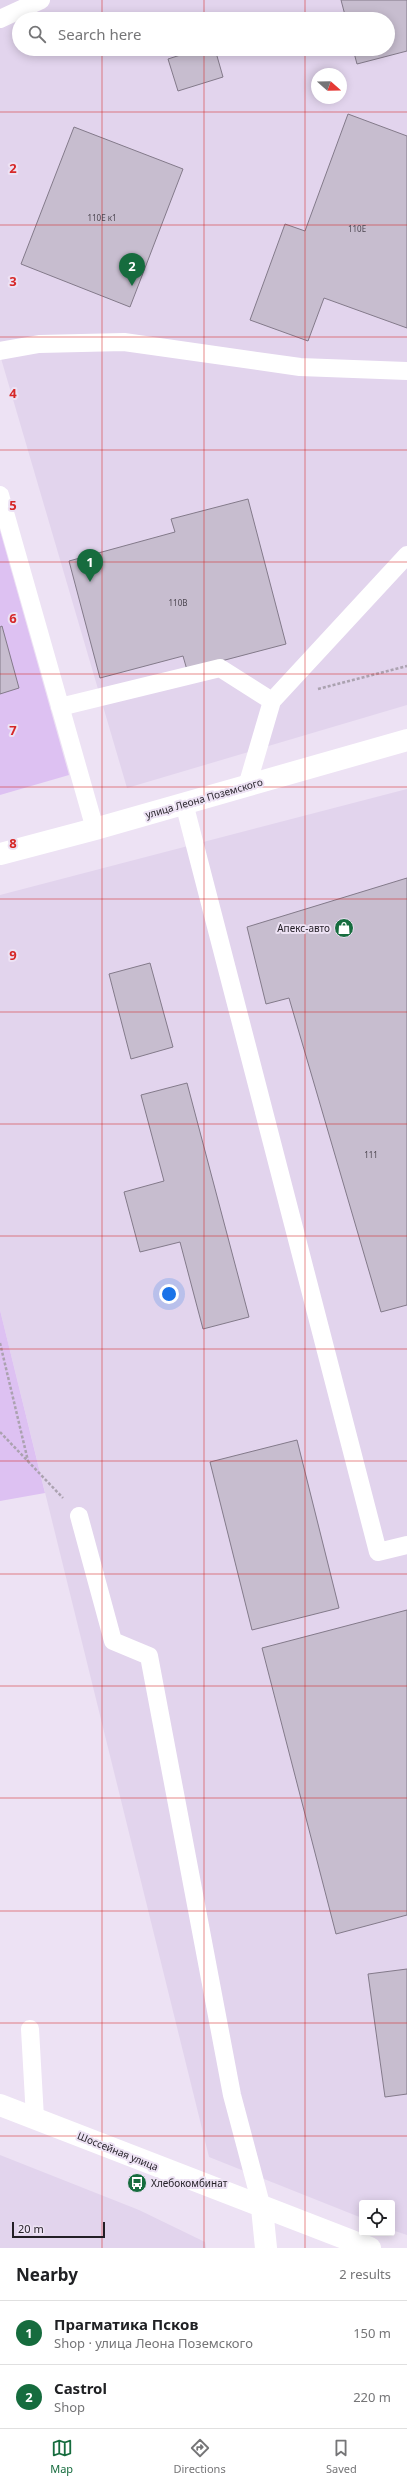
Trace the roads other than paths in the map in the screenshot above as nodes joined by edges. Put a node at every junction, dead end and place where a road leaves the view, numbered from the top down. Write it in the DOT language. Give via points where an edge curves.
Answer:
graph roads {
  1 [pos="41,0"];
  2 [pos="15,12"];
  3 [pos="12,13"];
  4 [pos="0,19"];
  5 [pos="0,351"];
  6 [pos="407,371"];
  7 [pos="0,495"];
  8 [pos="407,555"];
  9 [pos="272,701"];
  10 [pos="60,707"];
  11 [pos="407,740"];
  12 [pos="247,786"];
  13 [pos="184,803"];
  14 [pos="95,829"];
  15 [pos="0,854"];
  16 [pos="80,1516"];
  17 [pos="407,1545"];
  18 [pos="30,2029"];
  19 [pos="0,2105"];
  20 [pos="35,2118"];
  21 [pos="262,2208"];
  22 [pos="266,2248"];
  23 [pos="370,2248"];
  1 -- 2 [label="lane"];
  3 -- 4 [label="lane"];
  5 -- 6 [label="lane" via="39,344 124,342 300,367"];
  7 -- 10 [label="lane"];
  8 -- 9 [label="lane"];
  9 -- 10 [label="lane" via="220,668"];
  9 -- 12 [label="lane"];
  10 -- 14 [label="lane"];
  11 -- 12 [label="street, улица Леона Поземского"];
  12 -- 13 [label="street, улица Леона Поземского"];
  13 -- 14 [label="street, улица Леона Поземского"];
  13 -- 17 [label="lane" via="378,1552"];
  14 -- 15 [label="street, улица Леона Поземского"];
  16 -- 21 [label="lane" via="113,1641 148,1656 232,2095"];
  18 -- 20 [label="lane"];
  19 -- 20 [label="street, Шоссейная улица"];
  20 -- 21 [label="street, Шоссейная улица"];
  21 -- 22 [label="street"];
  21 -- 23 [label="street, Шоссейная улица"];
}
